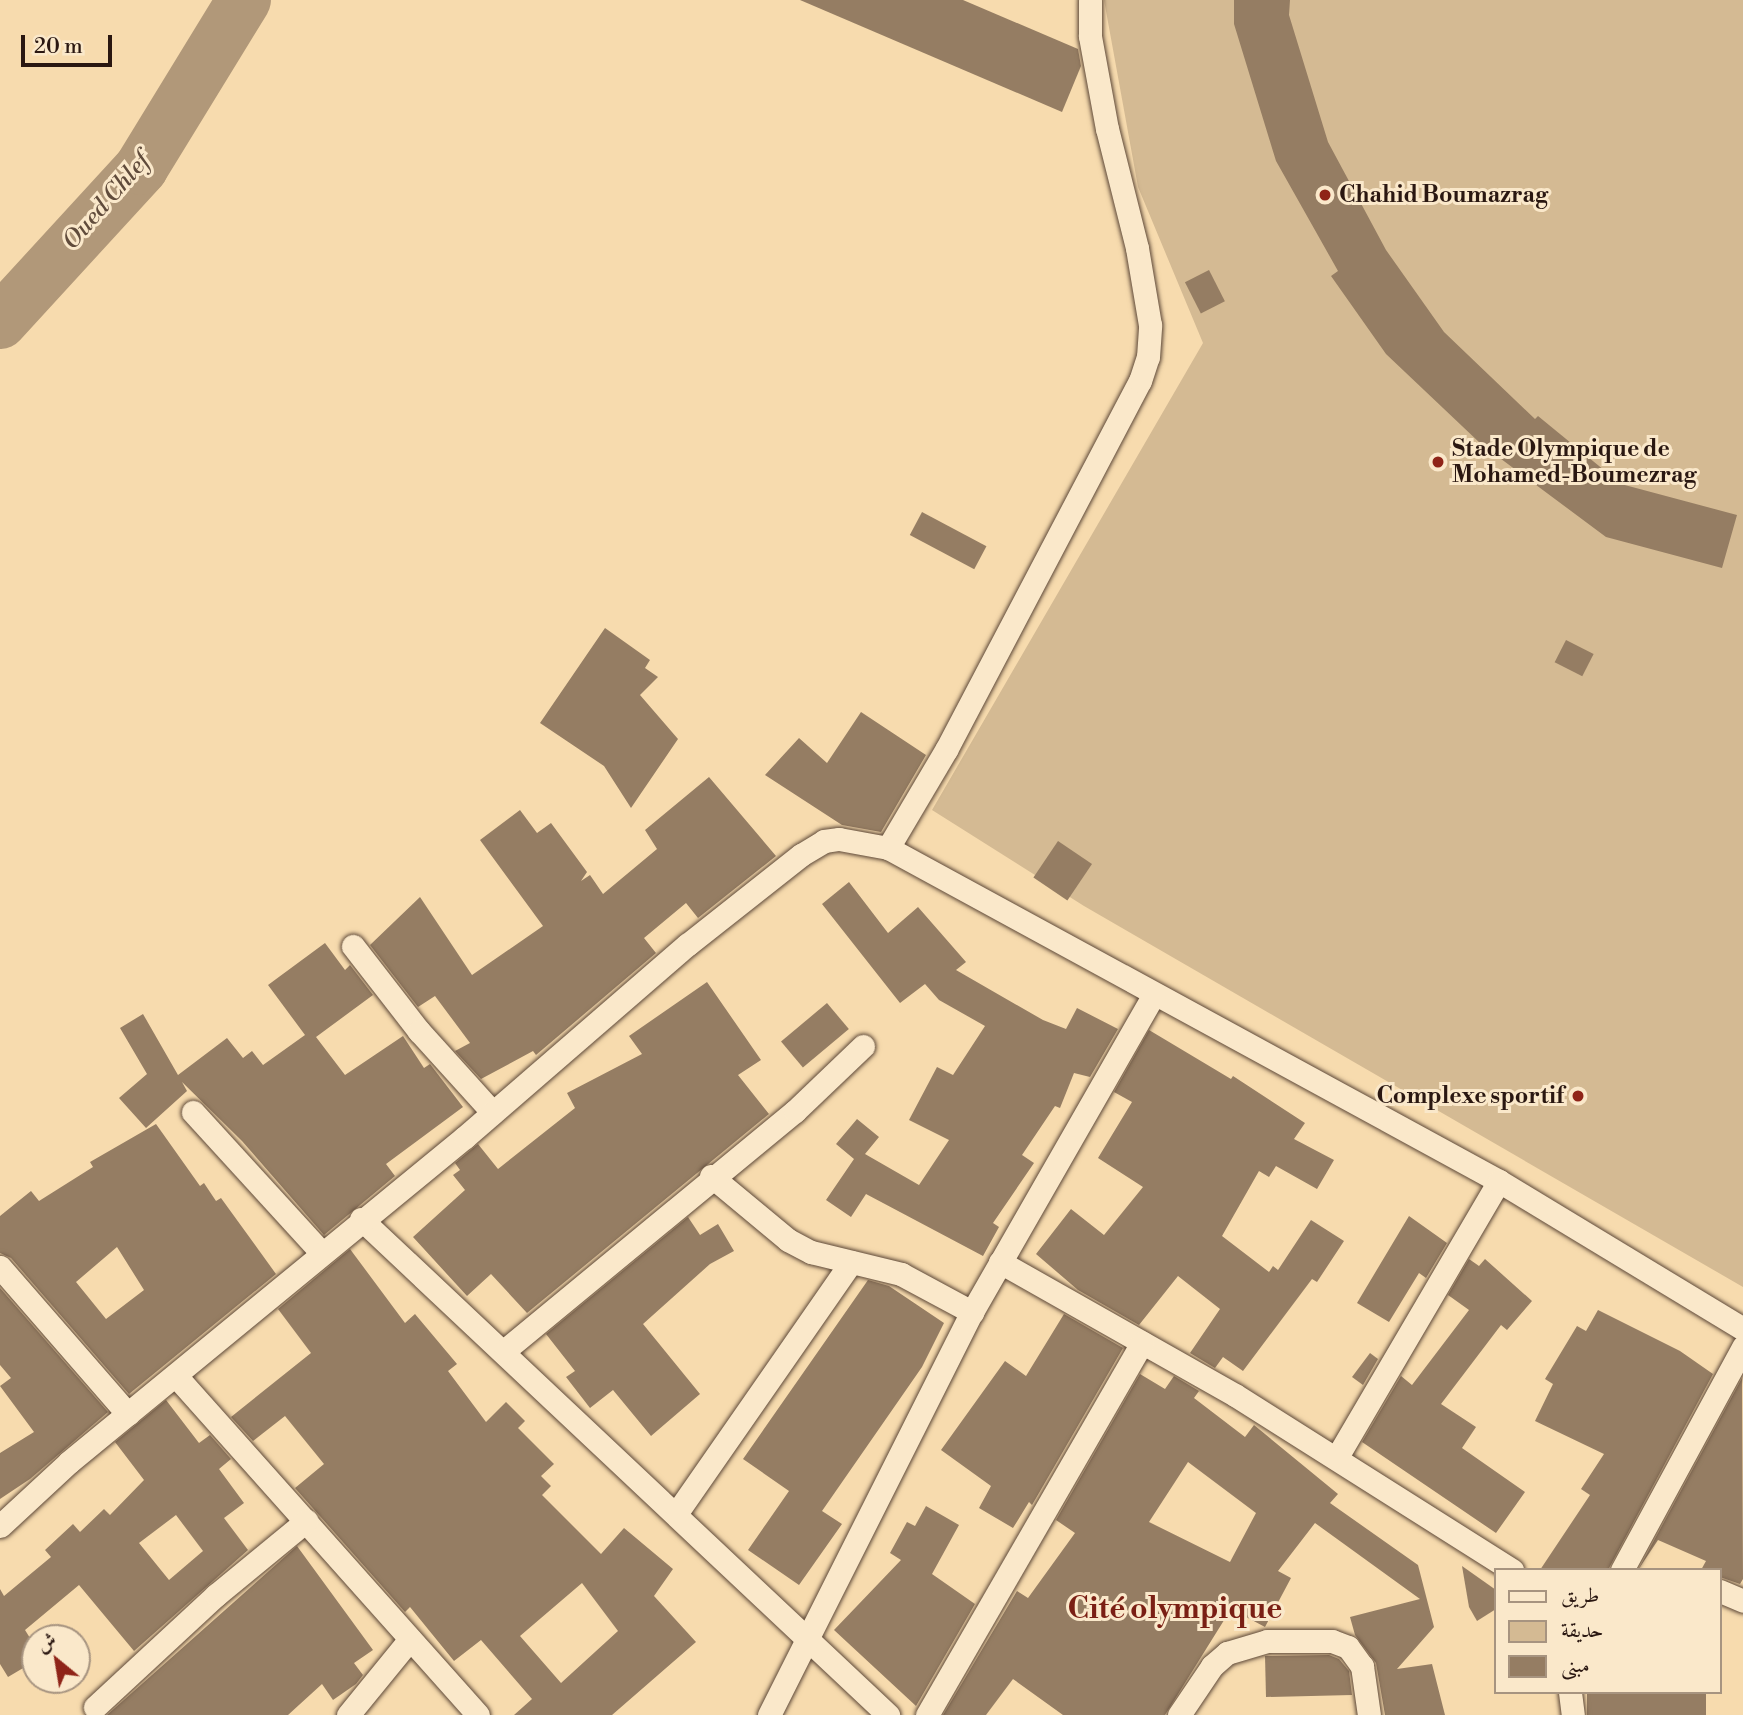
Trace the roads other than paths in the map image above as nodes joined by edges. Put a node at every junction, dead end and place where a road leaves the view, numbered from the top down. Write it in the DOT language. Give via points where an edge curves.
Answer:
graph roads {
  1 [pos="1090,0"];
  2 [pos="888,848"];
  3 [pos="353,946"];
  4 [pos="1153,994"];
  5 [pos="863,1046"];
  6 [pos="193,1112"];
  7 [pos="493,1113"];
  8 [pos="711,1177"];
  9 [pos="1499,1181"];
  10 [pos="361,1219"];
  11 [pos="321,1252"];
  12 [pos="851,1262"];
  13 [pos="1000,1262"];
  14 [pos="0,1267"];
  15 [pos="972,1312"];
  16 [pos="1743,1329"];
  17 [pos="1142,1343"];
  18 [pos="1743,1347"];
  19 [pos="505,1350"];
  20 [pos="176,1376"];
  21 [pos="128,1414"];
  22 [pos="1337,1457"];
  23 [pos="676,1514"];
  24 [pos="2,1519"];
  25 [pos="306,1521"];
  26 [pos="1509,1568"];
  27 [pos="1623,1568"];
  28 [pos="1722,1592"];
  29 [pos="1743,1601"];
  30 [pos="410,1639"];
  31 [pos="808,1642"];
  32 [pos="1570,1694"];
  33 [pos="95,1707"];
  34 [pos="348,1715"];
  35 [pos="478,1715"];
  36 [pos="769,1715"];
  37 [pos="888,1715"];
  38 [pos="928,1715"];
  39 [pos="1179,1715"];
  40 [pos="1370,1715"];
  41 [pos="1573,1715"];
  1 -- 2 [label="street" via="1090,36 1107,129 1137,248 1150,325 1148,357 1140,381 952,739"];
  2 -- 4 [label="street"];
  2 -- 7 [label="street" via="839,839 824,841 801,855 687,944"];
  3 -- 7 [label="street" via="419,1031"];
  4 -- 9 [label="street"];
  4 -- 13 [label="street"];
  5 -- 8 [label="street" via="795,1111"];
  6 -- 11 [label="street"];
  7 -- 10 [label="street"];
  8 -- 12 [label="street" via="788,1240 811,1252"];
  8 -- 19 [label="street"];
  9 -- 16 [label="street"];
  9 -- 22 [label="street"];
  10 -- 11 [label="street"];
  10 -- 19 [label="street"];
  11 -- 20 [label="street"];
  12 -- 15 [label="street" via="901,1274"];
  12 -- 23 [label="street"];
  13 -- 15 [label="street"];
  13 -- 17 [label="street"];
  14 -- 21 [label="street"];
  15 -- 31 [label="street"];
  17 -- 22 [label="street"];
  17 -- 38 [label="street"];
  18 -- 27 [label="street"];
  19 -- 23 [label="street"];
  20 -- 21 [label="street"];
  20 -- 25 [label="street"];
  21 -- 24 [label="street"];
  22 -- 26 [label="street"];
  23 -- 31 [label="street"];
  25 -- 30 [label="street"];
  25 -- 33 [label="street" via="216,1595"];
  28 -- 29 [label="street"];
  30 -- 34 [label="street"];
  30 -- 35 [label="street"];
  31 -- 36 [label="street"];
  31 -- 37 [label="street"];
  32 -- 41 [label="street"];
  39 -- 40 [label="street" via="1212,1666 1227,1653 1267,1641 1332,1641 1348,1647 1362,1666"];
}
